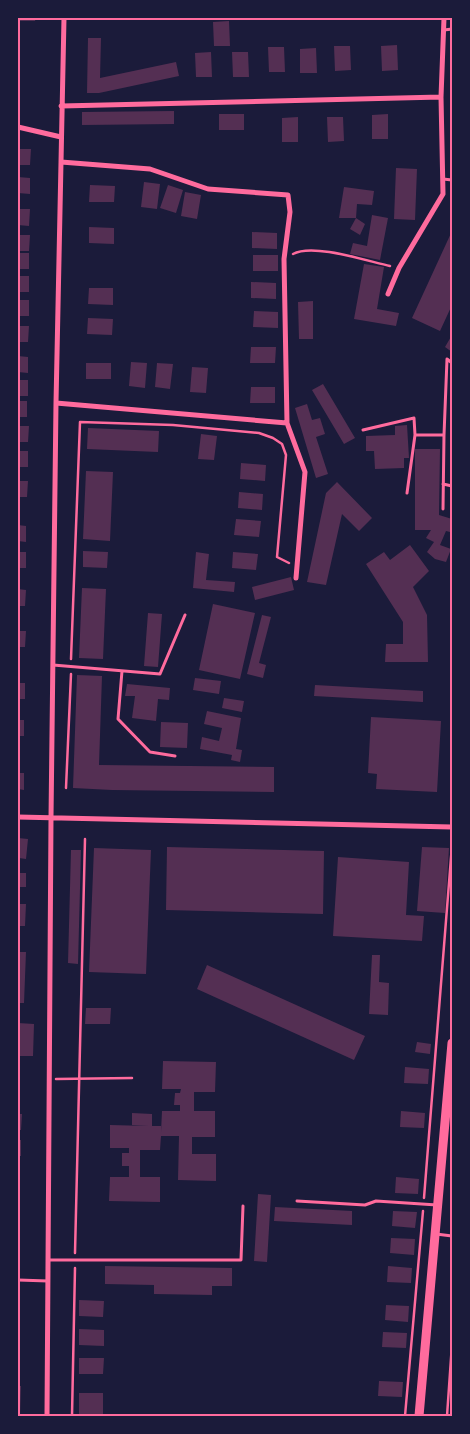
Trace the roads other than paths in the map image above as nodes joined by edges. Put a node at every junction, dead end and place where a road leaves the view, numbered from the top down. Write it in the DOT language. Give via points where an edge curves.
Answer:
graph roads {
  1 [pos="64,18"];
  2 [pos="444,18"];
  3 [pos="444,30"];
  4 [pos="452,30"];
  5 [pos="441,97"];
  6 [pos="62,106"];
  7 [pos="18,127"];
  8 [pos="61,137"];
  9 [pos="61,162"];
  10 [pos="443,179"];
  11 [pos="452,180"];
  12 [pos="388,294"];
  13 [pos="452,363"];
  14 [pos="56,403"];
  15 [pos="287,423"];
  16 [pos="363,430"];
  17 [pos="415,435"];
  18 [pos="444,435"];
  19 [pos="443,484"];
  20 [pos="452,486"];
  21 [pos="407,493"];
  22 [pos="443,509"];
  23 [pos="296,578"];
  24 [pos="186,615"];
  25 [pos="53,665"];
  26 [pos="122,671"];
  27 [pos="175,756"];
  28 [pos="18,817"];
  29 [pos="51,818"];
  30 [pos="452,827"];
  31 [pos="452,1047"];
  32 [pos="297,1201"];
  33 [pos="438,1205"];
  34 [pos="243,1206"];
  35 [pos="435,1234"];
  36 [pos="452,1236"];
  37 [pos="49,1260"];
  38 [pos="18,1280"];
  39 [pos="49,1281"];
  40 [pos="47,1416"];
  41 [pos="419,1416"];
  1 -- 6 [label="street"];
  2 -- 3 [label="street"];
  3 -- 4 [label="lane"];
  3 -- 5 [label="street"];
  5 -- 6 [label="street"];
  5 -- 10 [label="street"];
  6 -- 8 [label="street"];
  7 -- 8 [label="street"];
  8 -- 9 [label="street"];
  9 -- 14 [label="street"];
  9 -- 15 [label="street" via="150,168 208,189 288,195 290,212 284,259"];
  10 -- 11 [label="lane"];
  10 -- 12 [label="street" via="442,194 399,268"];
  13 -- 18 [label="lane" via="447,359"];
  14 -- 15 [label="street"];
  14 -- 25 [label="street"];
  15 -- 23 [label="street" via="305,472"];
  16 -- 17 [label="lane" via="414,418"];
  17 -- 18 [label="lane"];
  17 -- 21 [label="lane"];
  18 -- 19 [label="lane"];
  19 -- 20 [label="lane"];
  19 -- 22 [label="lane"];
  24 -- 26 [label="lane" via="160,674"];
  25 -- 26 [label="lane"];
  25 -- 29 [label="street"];
  26 -- 27 [label="lane" via="118,719 150,752"];
  28 -- 29 [label="street"];
  29 -- 30 [label="street"];
  29 -- 37 [label="street"];
  31 -- 33 [label="street"];
  32 -- 33 [label="lane"];
  33 -- 35 [label="street"];
  34 -- 37 [label="lane" via="242,1260"];
  35 -- 36 [label="lane"];
  35 -- 41 [label="street"];
  37 -- 39 [label="street"];
  38 -- 39 [label="lane"];
  39 -- 40 [label="street"];
}
